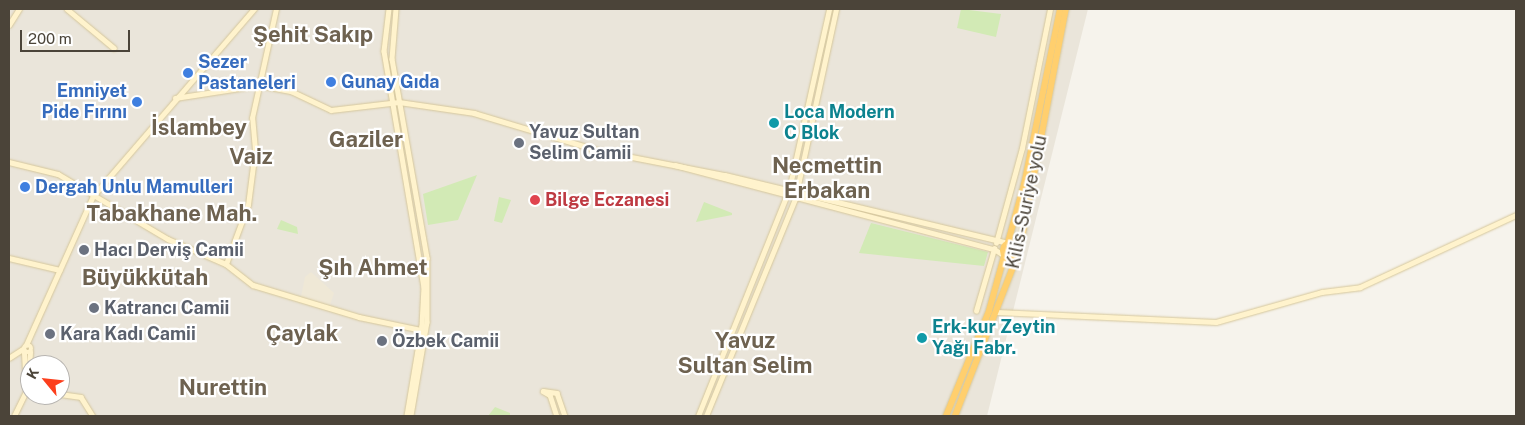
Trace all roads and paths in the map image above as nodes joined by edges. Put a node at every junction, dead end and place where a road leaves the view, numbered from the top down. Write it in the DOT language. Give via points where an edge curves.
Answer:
graph roads {
  1 [pos="19,9"];
  2 [pos="67,9"];
  3 [pos="254,9"];
  4 [pos="276,9"];
  5 [pos="389,9"];
  6 [pos="396,9"];
  7 [pos="829,9"];
  8 [pos="836,9"];
  9 [pos="1050,9"];
  10 [pos="1060,9"];
  11 [pos="1066,9"];
  12 [pos="9,25"];
  13 [pos="114,48"];
  14 [pos="259,85"];
  15 [pos="175,98"];
  16 [pos="393,102"];
  17 [pos="399,102"];
  18 [pos="9,162"];
  19 [pos="667,162"];
  20 [pos="788,190"];
  21 [pos="796,192"];
  22 [pos="94,194"];
  23 [pos="786,196"];
  24 [pos="795,199"];
  25 [pos="1516,215"];
  26 [pos="996,243"];
  27 [pos="994,249"];
  28 [pos="1006,249"];
  29 [pos="1019,252"];
  30 [pos="9,258"];
  31 [pos="226,264"];
  32 [pos="60,270"];
  33 [pos="976,311"];
  34 [pos="997,312"];
  35 [pos="422,330"];
  36 [pos="27,349"];
  37 [pos="27,355"];
  38 [pos="9,358"];
  39 [pos="70,395"];
  40 [pos="20,405"];
  41 [pos="14,416"];
  42 [pos="93,416"];
  43 [pos="406,416"];
  44 [pos="411,416"];
  45 [pos="558,416"];
  46 [pos="566,416"];
  47 [pos="698,416"];
  48 [pos="706,416"];
  49 [pos="946,416"];
  50 [pos="955,416"];
  1 -- 12 [label="street"];
  2 -- 13 [label="street"];
  3 -- 15 [label="street"];
  4 -- 14 [label="street"];
  5 -- 16 [label="street" via="383,42"];
  6 -- 17 [label="street" via="392,59"];
  7 -- 20 [label="street"];
  8 -- 21 [label="street"];
  9 -- 26 [label="street" via="1022,148"];
  10 -- 28 [label="highway" via="1024,185"];
  11 -- 29 [label="highway, Kilis-Suriye yolu"];
  14 -- 15 [label="street"];
  14 -- 16 [label="street" via="291,91 331,110"];
  14 -- 31 [label="street" via="252,118 255,150 248,205"];
  15 -- 22 [label="street"];
  16 -- 17 [label="street"];
  16 -- 35 [label="street" via="420,251"];
  17 -- 19 [label="street" via="474,113 601,151"];
  17 -- 44 [label="street" via="427,258 427,322"];
  18 -- 22 [label="street" via="55,173"];
  19 -- 20 [label="street"];
  19 -- 23 [label="street"];
  20 -- 21 [label="street"];
  20 -- 23 [label="street"];
  21 -- 24 [label="street"];
  21 -- 26 [label="street"];
  22 -- 31 [label="street" via="168,239"];
  22 -- 32 [label="street"];
  23 -- 24 [label="street"];
  23 -- 47 [label="street"];
  24 -- 27 [label="street"];
  24 -- 48 [label="street"];
  25 -- 34 [label="street" via="1360,286 1322,292 1216,322"];
  26 -- 28 [label="street"];
  27 -- 28 [label="street"];
  27 -- 33 [label="street"];
  28 -- 29 [label="highway"];
  28 -- 29 [label="highway" via="1013,258"];
  28 -- 49 [label="highway" via="988,311"];
  29 -- 34 [label="highway, Kilis-Suriye yolu"];
  30 -- 32 [label="street"];
  31 -- 35 [label="street" via="245,282 264,289"];
  32 -- 36 [label="street"];
  34 -- 50 [label="highway, Kilis-Suriye yolu"];
  35 -- 43 [label="street"];
  36 -- 37 [label="street"];
  36 -- 38 [label="street"];
  39 -- 42 [label="street" via="81,397"];
  40 -- 41 [label="street"];
  45 -- 46 [label="street" via="550,396 543,391 557,393"];
}
